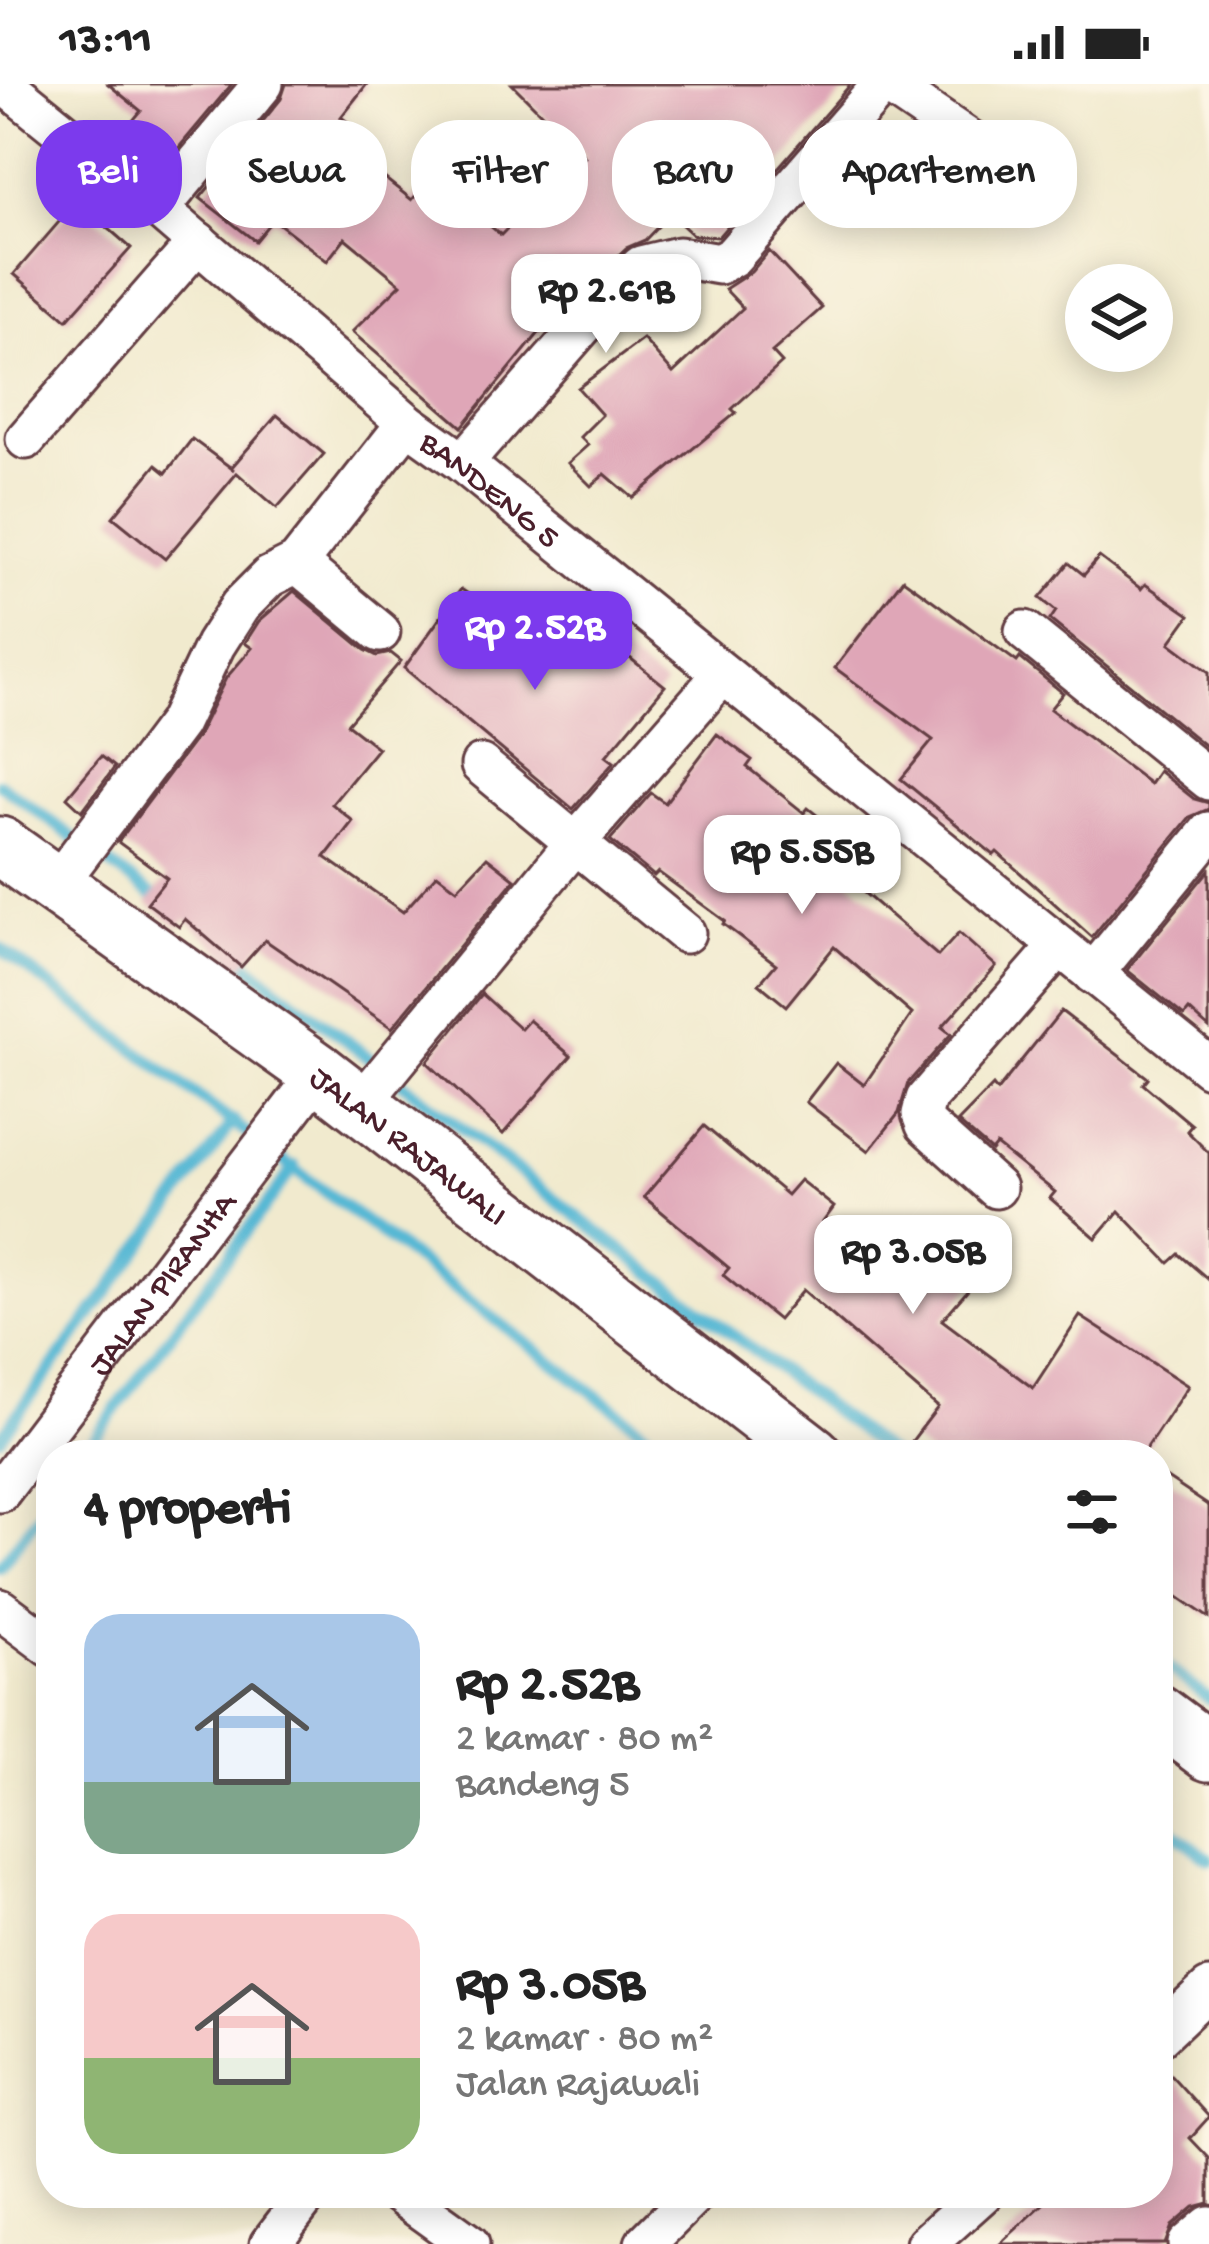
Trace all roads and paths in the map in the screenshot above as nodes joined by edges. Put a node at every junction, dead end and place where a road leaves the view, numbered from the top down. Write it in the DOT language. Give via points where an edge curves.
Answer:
graph roads {
  1 [pos="4,84"];
  2 [pos="263,84"];
  3 [pos="885,84"];
  4 [pos="49,120"];
  5 [pos="939,120"];
  6 [pos="182,181"];
  7 [pos="181,228"];
  8 [pos="198,242"];
  9 [pos="407,423"];
  10 [pos="26,439"];
  11 [pos="464,463"];
  12 [pos="297,563"];
  13 [pos="1025,631"];
  14 [pos="380,632"];
  15 [pos="723,674"];
  16 [pos="481,766"];
  17 [pos="1209,780"];
  18 [pos="1209,832"];
  19 [pos="576,842"];
  20 [pos="0,846"];
  21 [pos="54,888"];
  22 [pos="685,933"];
  23 [pos="1059,946"];
  24 [pos="1093,974"];
  25 [pos="1209,1067"];
  26 [pos="339,1089"];
  27 [pos="996,1188"];
  28 [pos="44,1440"];
  29 [pos="794,1440"];
  30 [pos="36,1449"];
  31 [pos="0,1492"];
  32 [pos="0,1609"];
  33 [pos="36,1636"];
  34 [pos="1173,1725"];
  35 [pos="1209,1752"];
  36 [pos="1209,1989"];
  37 [pos="1173,2022"];
  38 [pos="298,2208"];
  39 [pos="419,2208"];
  40 [pos="681,2208"];
  41 [pos="966,2208"];
  42 [pos="1209,2226"];
  43 [pos="270,2244"];
  44 [pos="469,2244"];
  45 [pos="645,2244"];
  46 [pos="926,2244"];
  47 [pos="1188,2244"];
  1 -- 4 [label="street, BANDENG 5"];
  2 -- 6 [label="street"];
  3 -- 5 [label="street"];
  3 -- 11 [label="street" via="733,256 719,264 678,257 641,266"];
  7 -- 8 [label="street, BANDENG 5"];
  8 -- 9 [label="street, BANDENG 5"];
  8 -- 10 [label="street"];
  9 -- 11 [label="street, BANDENG 5"];
  9 -- 12 [label="street"];
  11 -- 15 [label="street, BANDENG 5"];
  12 -- 14 [label="street"];
  12 -- 21 [label="street" via="240,606 178,723"];
  13 -- 17 [label="street"];
  15 -- 19 [label="street, JALAN PIRANHA"];
  15 -- 23 [label="street, BANDENG 5"];
  16 -- 19 [label="street"];
  18 -- 24 [label="street"];
  19 -- 22 [label="street"];
  19 -- 26 [label="street, JALAN PIRANHA"];
  20 -- 21 [label="main road, JALAN RAJAWALI"];
  21 -- 26 [label="main road, JALAN RAJAWALI"];
  23 -- 24 [label="street, BANDENG 5"];
  23 -- 27 [label="street" via="926,1099 922,1114"];
  24 -- 25 [label="street, BANDENG 5"];
  26 -- 28 [label="street, JALAN PIRANHA"];
  26 -- 29 [label="main road, JALAN RAJAWALI"];
  30 -- 31 [label="street, JALAN PIRANHA"];
  32 -- 33 [label="street"];
  34 -- 35 [label="main road"];
  36 -- 37 [label="street"];
  38 -- 43 [label="street"];
  39 -- 44 [label="street"];
  40 -- 45 [label="street"];
  41 -- 46 [label="street"];
  42 -- 47 [label="street"];
}
